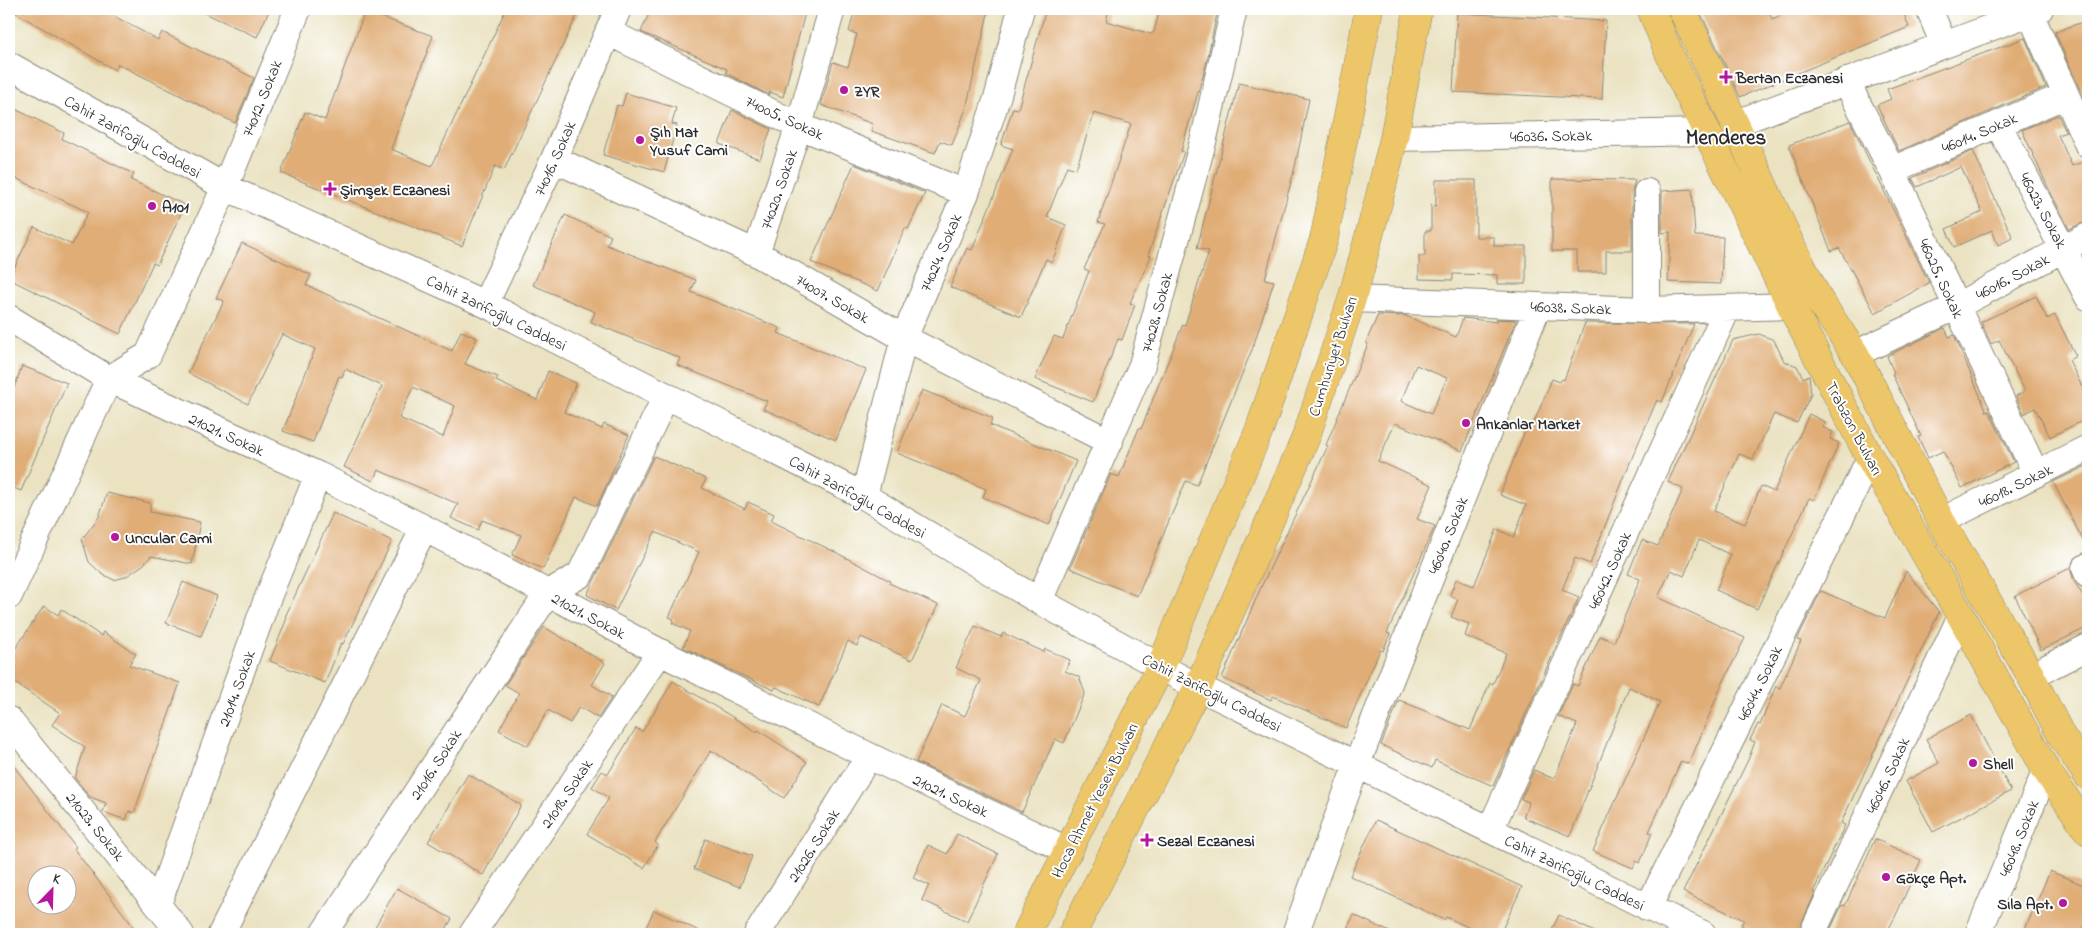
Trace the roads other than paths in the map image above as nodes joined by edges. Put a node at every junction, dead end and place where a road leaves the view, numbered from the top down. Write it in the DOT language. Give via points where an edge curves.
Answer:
graph roads {
  1 [pos="298,9"];
  2 [pos="832,9"];
  3 [pos="1021,9"];
  4 [pos="1234,9"];
  5 [pos="1369,9"];
  6 [pos="1418,9"];
  7 [pos="1651,9"];
  8 [pos="1682,9"];
  9 [pos="1929,9"];
  10 [pos="2035,11"];
  11 [pos="613,20"];
  12 [pos="1944,45"];
  13 [pos="9,65"];
  14 [pos="1846,81"];
  15 [pos="2066,95"];
  16 [pos="1734,124"];
  17 [pos="1998,124"];
  18 [pos="799,126"];
  19 [pos="1707,132"];
  20 [pos="1394,138"];
  21 [pos="2088,145"];
  22 [pos="554,159"];
  23 [pos="1892,170"];
  24 [pos="225,188"];
  25 [pos="1647,192"];
  26 [pos="966,193"];
  27 [pos="2088,236"];
  28 [pos="2064,248"];
  29 [pos="756,254"];
  30 [pos="2088,297"];
  31 [pos="1352,299"];
  32 [pos="485,304"];
  33 [pos="1538,306"];
  34 [pos="1791,306"];
  35 [pos="1955,307"];
  36 [pos="1727,309"];
  37 [pos="1647,310"];
  38 [pos="9,318"];
  39 [pos="904,338"];
  40 [pos="1855,354"];
  41 [pos="109,379"];
  42 [pos="666,396"];
  43 [pos="1110,442"];
  44 [pos="2088,448"];
  45 [pos="1870,458"];
  46 [pos="2036,474"];
  47 [pos="318,475"];
  48 [pos="864,496"];
  49 [pos="1941,521"];
  50 [pos="424,528"];
  51 [pos="548,593"];
  52 [pos="9,596"];
  53 [pos="1039,601"];
  54 [pos="1962,616"];
  55 [pos="2088,647"];
  56 [pos="660,652"];
  57 [pos="1161,666"];
  58 [pos="2031,676"];
  59 [pos="1198,687"];
  60 [pos="9,720"];
  61 [pos="869,756"];
  62 [pos="1357,764"];
  63 [pos="2046,770"];
  64 [pos="2088,776"];
  65 [pos="1490,830"];
  66 [pos="2088,831"];
  67 [pos="1069,851"];
  68 [pos="158,904"];
  69 [pos="1648,908"];
  70 [pos="181,934"];
  71 [pos="221,934"];
  72 [pos="322,934"];
  73 [pos="472,934"];
  74 [pos="757,934"];
  75 [pos="1026,934"];
  76 [pos="1072,934"];
  77 [pos="1295,934"];
  78 [pos="1704,934"];
  79 [pos="1812,934"];
  80 [pos="1978,934"];
  1 -- 24 [label="street, 74012. Sokak"];
  2 -- 18 [label="street, 74020. Sokak"];
  3 -- 26 [label="street, 74024. Sokak" via="998,96"];
  4 -- 43 [label="street, 74028. Sokak" via="1204,138 1142,365"];
  5 -- 57 [label="main road" via="1324,239 1260,428"];
  6 -- 20 [label="main road, Cumhuriyet Bulvarı"];
  7 -- 19 [label="main road, Trabzon Bulvarı"];
  8 -- 16 [label="main road, Trabzon Bulvarı"];
  9 -- 12 [label="street"];
  10 -- 12 [label="street"];
  10 -- 15 [label="street"];
  11 -- 18 [label="street, 74005. Sokak"];
  11 -- 22 [label="street, 74016. Sokak"];
  12 -- 14 [label="street"];
  13 -- 24 [label="street, Cahit Zarifoğlu Caddesi"];
  14 -- 16 [label="street"];
  14 -- 23 [label="street, 46025. Sokak"];
  15 -- 17 [label="street, 46014. Sokak"];
  15 -- 21 [label="street"];
  16 -- 40 [label="main road, Trabzon Bulvarı" via="1819,300"];
  17 -- 23 [label="street, 46014. Sokak"];
  17 -- 28 [label="street, 46023. Sokak"];
  18 -- 26 [label="street, 74005. Sokak"];
  18 -- 29 [label="street, 74020. Sokak"];
  19 -- 20 [label="street, 46036. Sokak"];
  19 -- 34 [label="main road, Trabzon Bulvarı"];
  20 -- 31 [label="main road, Cumhuriyet Bulvarı"];
  22 -- 29 [label="street, 74007. Sokak"];
  22 -- 32 [label="street, 74016. Sokak"];
  23 -- 35 [label="street, 46025. Sokak"];
  24 -- 32 [label="street, Cahit Zarifoğlu Caddesi"];
  24 -- 41 [label="street, 74012. Sokak" via="148,355"];
  25 -- 37 [label="street"];
  26 -- 39 [label="street, 74024. Sokak"];
  27 -- 28 [label="street, 46016. Sokak"];
  28 -- 30 [label="street, 46023. Sokak"];
  28 -- 35 [label="street, 46016. Sokak"];
  29 -- 39 [label="street, 74007. Sokak"];
  31 -- 33 [label="street, 46038. Sokak"];
  31 -- 59 [label="main road, Cumhuriyet Bulvarı" via="1306,437"];
  32 -- 42 [label="street, Cahit Zarifoğlu Caddesi"];
  33 -- 37 [label="street, 46038. Sokak"];
  33 -- 62 [label="street, 46040. Sokak"];
  34 -- 36 [label="street, 46038. Sokak"];
  34 -- 45 [label="main road, Trabzon Bulvarı"];
  35 -- 40 [label="street, 46016. Sokak"];
  35 -- 46 [label="street, 46025. Sokak"];
  36 -- 37 [label="street, 46038. Sokak"];
  36 -- 65 [label="street, 46042. Sokak"];
  38 -- 41 [label="street, 21021. Sokak"];
  39 -- 43 [label="street, 74007. Sokak"];
  39 -- 48 [label="street, 74024. Sokak"];
  40 -- 49 [label="main road, Trabzon Bulvarı"];
  41 -- 47 [label="street, 21021. Sokak"];
  41 -- 52 [label="street"];
  42 -- 48 [label="street, Cahit Zarifoğlu Caddesi"];
  42 -- 51 [label="street" via="580,575"];
  43 -- 53 [label="street, 74028. Sokak"];
  44 -- 46 [label="street, 46018. Sokak"];
  45 -- 54 [label="main road, Trabzon Bulvarı"];
  45 -- 69 [label="street, 46044. Sokak"];
  46 -- 49 [label="street, 46018. Sokak"];
  47 -- 50 [label="street, 21021. Sokak"];
  47 -- 68 [label="street, 21014. Sokak" via="266,602"];
  48 -- 53 [label="street, Cahit Zarifoğlu Caddesi"];
  49 -- 58 [label="main road, Trabzon Bulvarı"];
  50 -- 51 [label="street, 21021. Sokak"];
  50 -- 71 [label="street"];
  51 -- 56 [label="street, 21021. Sokak"];
  51 -- 72 [label="street, 21016. Sokak"];
  53 -- 57 [label="street, Cahit Zarifoğlu Caddesi"];
  54 -- 63 [label="main road, Trabzon Bulvarı"];
  54 -- 79 [label="street, 46046. Sokak"];
  55 -- 58 [label="street"];
  56 -- 61 [label="street, 21021. Sokak"];
  56 -- 73 [label="street, 21018. Sokak"];
  57 -- 59 [label="street, Cahit Zarifoğlu Caddesi"];
  57 -- 67 [label="main road, Hoca Ahmet Yesevi Bulvarı"];
  58 -- 64 [label="main road, Trabzon Bulvarı" via="2062,737"];
  59 -- 62 [label="street, Cahit Zarifoğlu Caddesi"];
  59 -- 76 [label="main road"];
  60 -- 68 [label="street, 21023. Sokak"];
  61 -- 67 [label="street, 21021. Sokak"];
  61 -- 74 [label="street, 21026. Sokak"];
  62 -- 65 [label="street, Cahit Zarifoğlu Caddesi"];
  62 -- 77 [label="street, 46040. Sokak"];
  63 -- 66 [label="main road, Trabzon Bulvarı"];
  63 -- 80 [label="street, 46048. Sokak"];
  65 -- 69 [label="street, Cahit Zarifoğlu Caddesi"];
  67 -- 75 [label="main road, Hoca Ahmet Yesevi Bulvarı"];
  68 -- 70 [label="street, 21023. Sokak"];
  69 -- 78 [label="street, Cahit Zarifoğlu Caddesi"];
}
